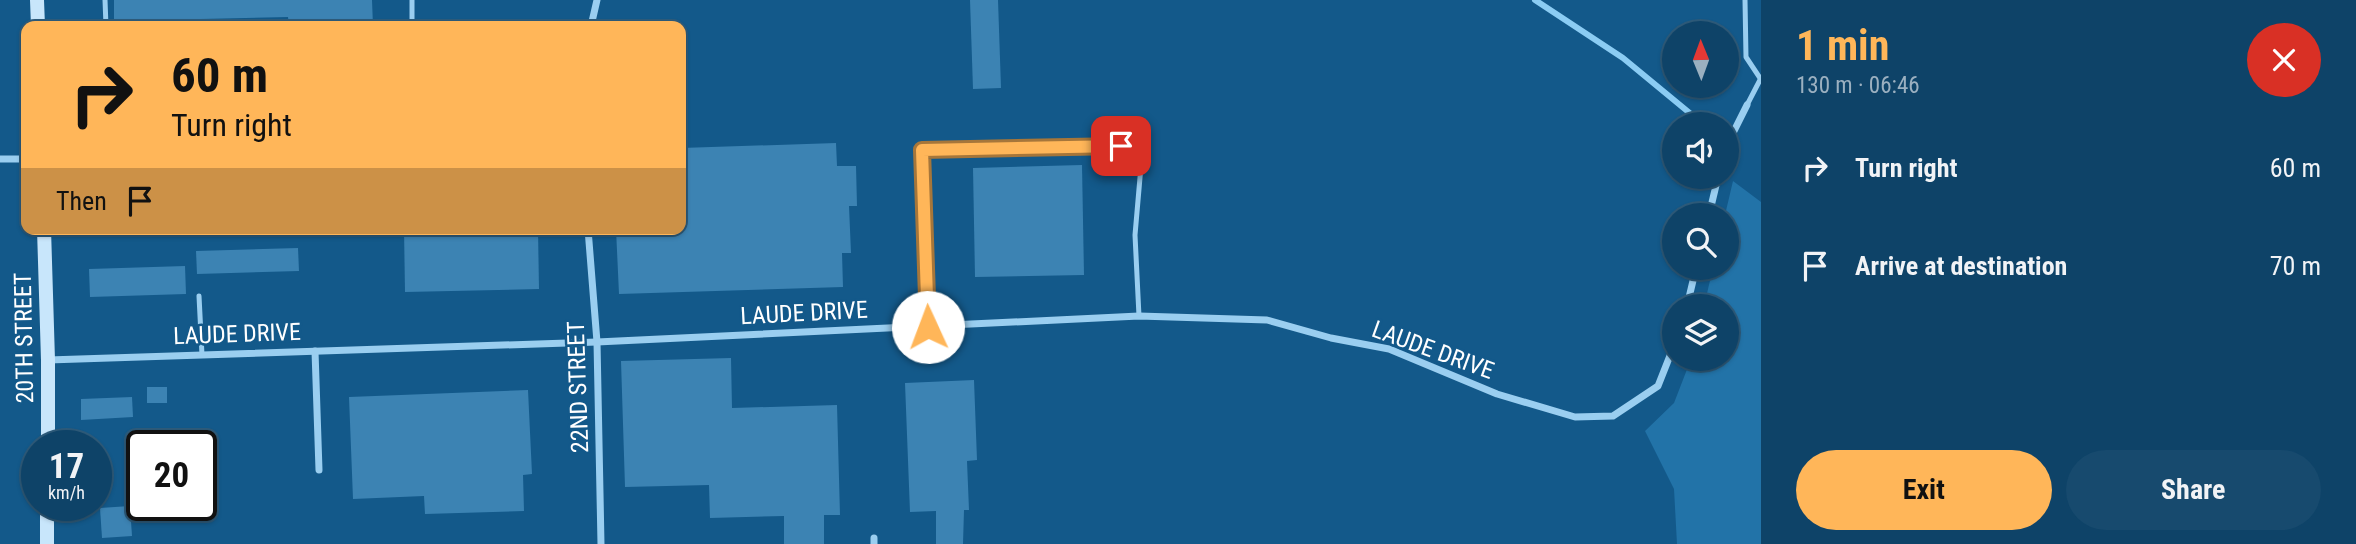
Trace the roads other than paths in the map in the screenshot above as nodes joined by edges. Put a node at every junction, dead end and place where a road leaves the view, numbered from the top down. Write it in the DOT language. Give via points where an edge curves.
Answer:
graph roads {
  1 [pos="37,0"];
  2 [pos="106,0"];
  3 [pos="412,0"];
  4 [pos="597,0"];
  5 [pos="1745,0"];
  6 [pos="38,21"];
  7 [pos="106,21"];
  8 [pos="412,21"];
  9 [pos="592,21"];
  10 [pos="1760,78"];
  11 [pos="1746,105"];
  12 [pos="1739,120"];
  13 [pos="0,159"];
  14 [pos="21,159"];
  15 [pos="44,235"];
  16 [pos="588,235"];
  17 [pos="199,296"];
  18 [pos="1139,316"];
  19 [pos="928,327"];
  20 [pos="597,342"];
  21 [pos="315,351"];
  22 [pos="202,355"];
  23 [pos="48,360"];
  24 [pos="1664,371"];
  25 [pos="48,430"];
  26 [pos="319,470"];
  27 [pos="47,521"];
  28 [pos="47,544"];
  29 [pos="601,544"];
  1 -- 6 [label="street"];
  2 -- 7 [label="lane"];
  3 -- 8 [label="lane"];
  4 -- 9 [label="street"];
  5 -- 10 [label="lane" via="1746,57"];
  10 -- 11 [label="lane"];
  11 -- 12 [label="street"];
  13 -- 14 [label="street"];
  15 -- 23 [label="street, 20TH STREET"];
  16 -- 20 [label="street, 22ND STREET"];
  17 -- 22 [label="lane"];
  18 -- 19 [label="street, LAUDE DRIVE"];
  18 -- 19 [label="lane" via="1135,235 1141,166 1121,146 922,150"];
  18 -- 24 [label="street, LAUDE DRIVE" via="1267,320 1390,349 1497,394 1575,417 1613,416 1658,386"];
  19 -- 20 [label="street, LAUDE DRIVE"];
  20 -- 21 [label="street, LAUDE DRIVE"];
  20 -- 29 [label="street, 22ND STREET"];
  21 -- 22 [label="street, LAUDE DRIVE"];
  21 -- 26 [label="street"];
  22 -- 23 [label="street, LAUDE DRIVE"];
  23 -- 25 [label="street, 20TH STREET"];
  27 -- 28 [label="street"];
}
